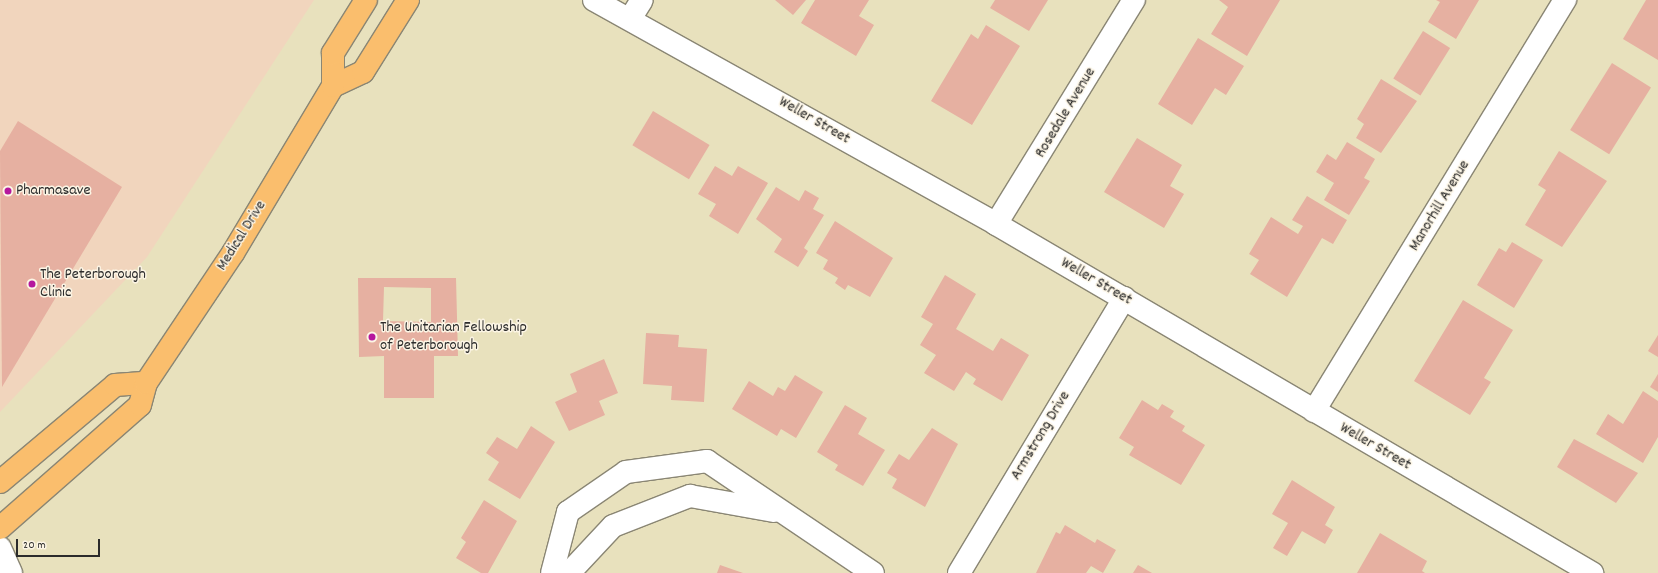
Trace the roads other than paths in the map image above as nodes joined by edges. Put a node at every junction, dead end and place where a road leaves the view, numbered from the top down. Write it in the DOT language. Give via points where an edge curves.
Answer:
graph roads {
  1 [pos="366,0"];
  2 [pos="408,0"];
  3 [pos="594,0"];
  4 [pos="642,0"];
  5 [pos="1134,0"];
  6 [pos="1565,0"];
  7 [pos="630,20"];
  8 [pos="333,86"];
  9 [pos="996,224"];
  10 [pos="1124,298"];
  11 [pos="146,383"];
  12 [pos="1314,411"];
  13 [pos="0,482"];
  14 [pos="781,512"];
  15 [pos="0,528"];
  16 [pos="0,548"];
  17 [pos="11,573"];
  18 [pos="552,573"];
  19 [pos="568,573"];
  20 [pos="873,573"];
  21 [pos="959,573"];
  22 [pos="1592,573"];
  1 -- 8 [label="main road" via="333,53"];
  2 -- 8 [label="main road" via="363,72"];
  3 -- 7 [label="street, Weller Street"];
  4 -- 7 [label="street"];
  5 -- 9 [label="street, Rosedale Avenue"];
  6 -- 12 [label="street, Manorhill Avenue"];
  7 -- 9 [label="street, Weller Street"];
  8 -- 11 [label="main road, Medical Drive" via="233,253"];
  9 -- 10 [label="street, Weller Street"];
  10 -- 12 [label="street, Weller Street"];
  10 -- 21 [label="street, Armstrong Drive"];
  11 -- 13 [label="main road" via="115,385"];
  11 -- 15 [label="main road, Medical Drive" via="140,405"];
  12 -- 22 [label="street, Weller Street"];
  14 -- 18 [label="street" via="708,461 626,472 568,512"];
  14 -- 19 [label="street" via="690,496 613,526"];
  14 -- 20 [label="street"];
  16 -- 17 [label="street"];
}
